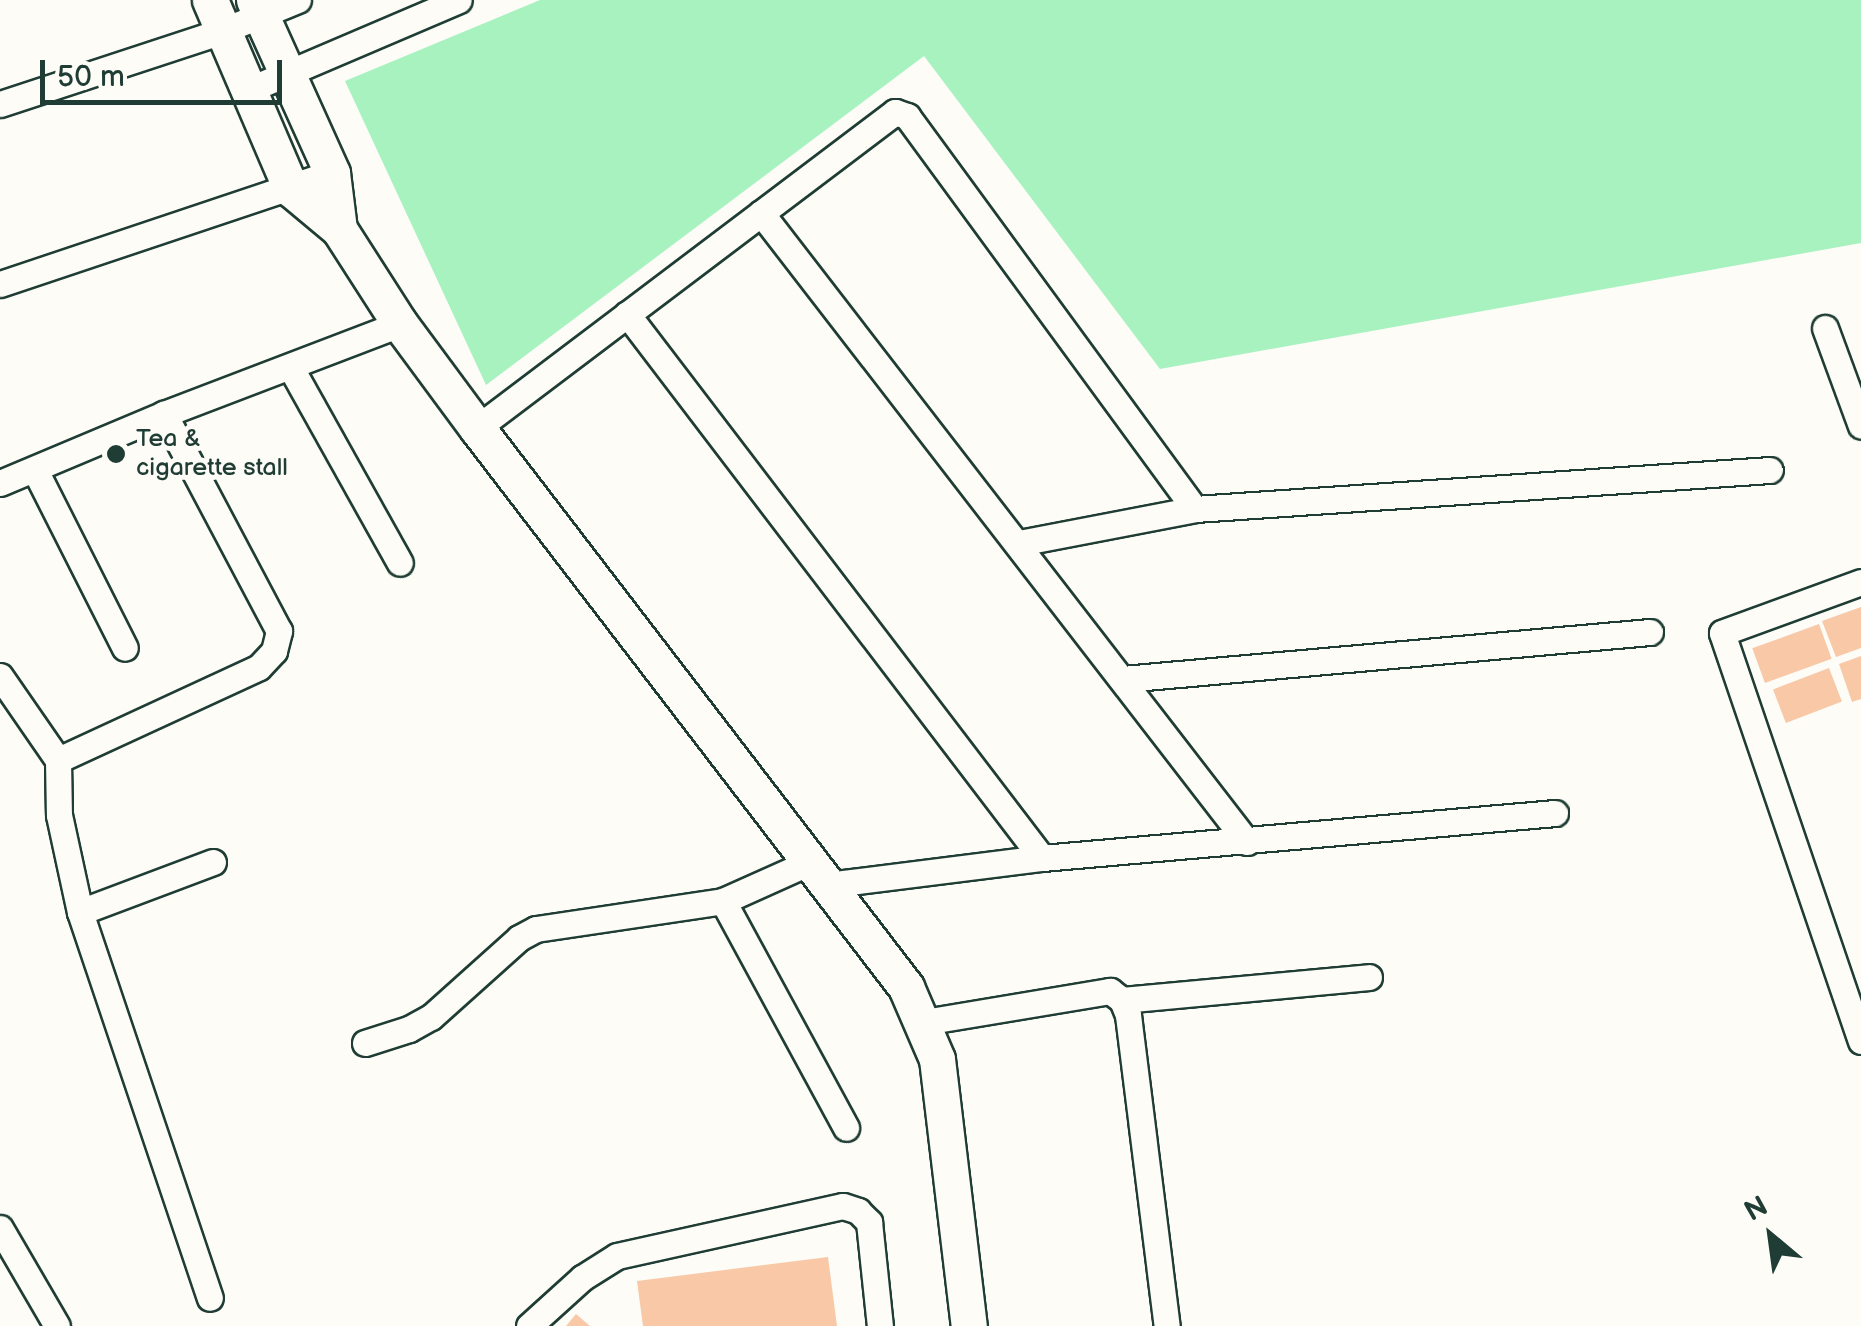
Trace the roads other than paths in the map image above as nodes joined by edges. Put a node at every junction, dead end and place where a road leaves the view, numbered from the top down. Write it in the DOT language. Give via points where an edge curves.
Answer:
graph roads {
  1 [pos="298,0"];
  2 [pos="459,0"];
  3 [pos="257,8"];
  4 [pos="216,16"];
  5 [pos="285,74"];
  6 [pos="248,90"];
  7 [pos="0,104"];
  8 [pos="332,173"];
  9 [pos="291,188"];
  10 [pos="761,213"];
  11 [pos="339,229"];
  12 [pos="0,284"];
  13 [pos="627,314"];
  14 [pos="400,324"];
  15 [pos="1825,328"];
  16 [pos="291,368"];
  17 [pos="164,414"];
  18 [pos="1861,426"];
  19 [pos="477,428"];
  20 [pos="35,470"];
  21 [pos="1770,470"];
  22 [pos="0,483"];
  23 [pos="1195,509"];
  24 [pos="1019,543"];
  25 [pos="400,563"];
  26 [pos="1861,582"];
  27 [pos="1650,632"];
  28 [pos="125,648"];
  29 [pos="0,676"];
  30 [pos="1123,679"];
  31 [pos="58,760"];
  32 [pos="1554,812"];
  33 [pos="1247,842"];
  34 [pos="1042,858"];
  35 [pos="213,862"];
  36 [pos="818,874"];
  37 [pos="723,901"];
  38 [pos="80,912"];
  39 [pos="1370,977"];
  40 [pos="1122,1000"];
  41 [pos="924,1022"];
  42 [pos="1861,1041"];
  43 [pos="365,1043"];
  44 [pos="846,1128"];
  45 [pos="0,1228"];
  46 [pos="210,1298"];
  47 [pos="57,1326"];
  48 [pos="529,1326"];
  49 [pos="880,1326"];
  50 [pos="969,1326"];
  51 [pos="1167,1326"];
  1 -- 3 [label="street"];
  2 -- 5 [label="street"];
  3 -- 4 [label="street"];
  3 -- 5 [label="street"];
  4 -- 6 [label="street"];
  4 -- 7 [label="street"];
  5 -- 6 [label="street"];
  5 -- 8 [label="street"];
  6 -- 9 [label="street"];
  8 -- 9 [label="street"];
  8 -- 11 [label="street"];
  9 -- 11 [label="street"];
  9 -- 12 [label="street"];
  10 -- 13 [label="street"];
  10 -- 23 [label="street" via="886,115 907,116"];
  10 -- 24 [label="street"];
  11 -- 14 [label="street"];
  13 -- 19 [label="street"];
  13 -- 34 [label="street"];
  14 -- 16 [label="street"];
  14 -- 19 [label="street"];
  15 -- 18 [label="street"];
  16 -- 17 [label="street"];
  16 -- 25 [label="street"];
  17 -- 20 [label="street"];
  17 -- 31 [label="street" via="278,631 274,651 259,667"];
  19 -- 36 [label="street"];
  20 -- 22 [label="street"];
  20 -- 28 [label="street"];
  21 -- 23 [label="street"];
  23 -- 24 [label="street"];
  24 -- 30 [label="street"];
  26 -- 42 [label="street" via="1722,634"];
  27 -- 30 [label="street"];
  29 -- 31 [label="street"];
  30 -- 33 [label="street"];
  31 -- 38 [label="street" via="59,815"];
  32 -- 33 [label="street"];
  33 -- 34 [label="street"];
  34 -- 36 [label="street"];
  35 -- 38 [label="street"];
  36 -- 37 [label="street"];
  36 -- 41 [label="street" via="906,987"];
  37 -- 43 [label="street" via="536,929 431,1017"];
  37 -- 44 [label="street"];
  38 -- 46 [label="street"];
  39 -- 40 [label="street"];
  40 -- 41 [label="street" via="1110,991"];
  40 -- 51 [label="street"];
  41 -- 50 [label="street" via="938,1059"];
  45 -- 47 [label="street"];
  48 -- 49 [label="street" via="618,1256 843,1206 869,1222"];
}
